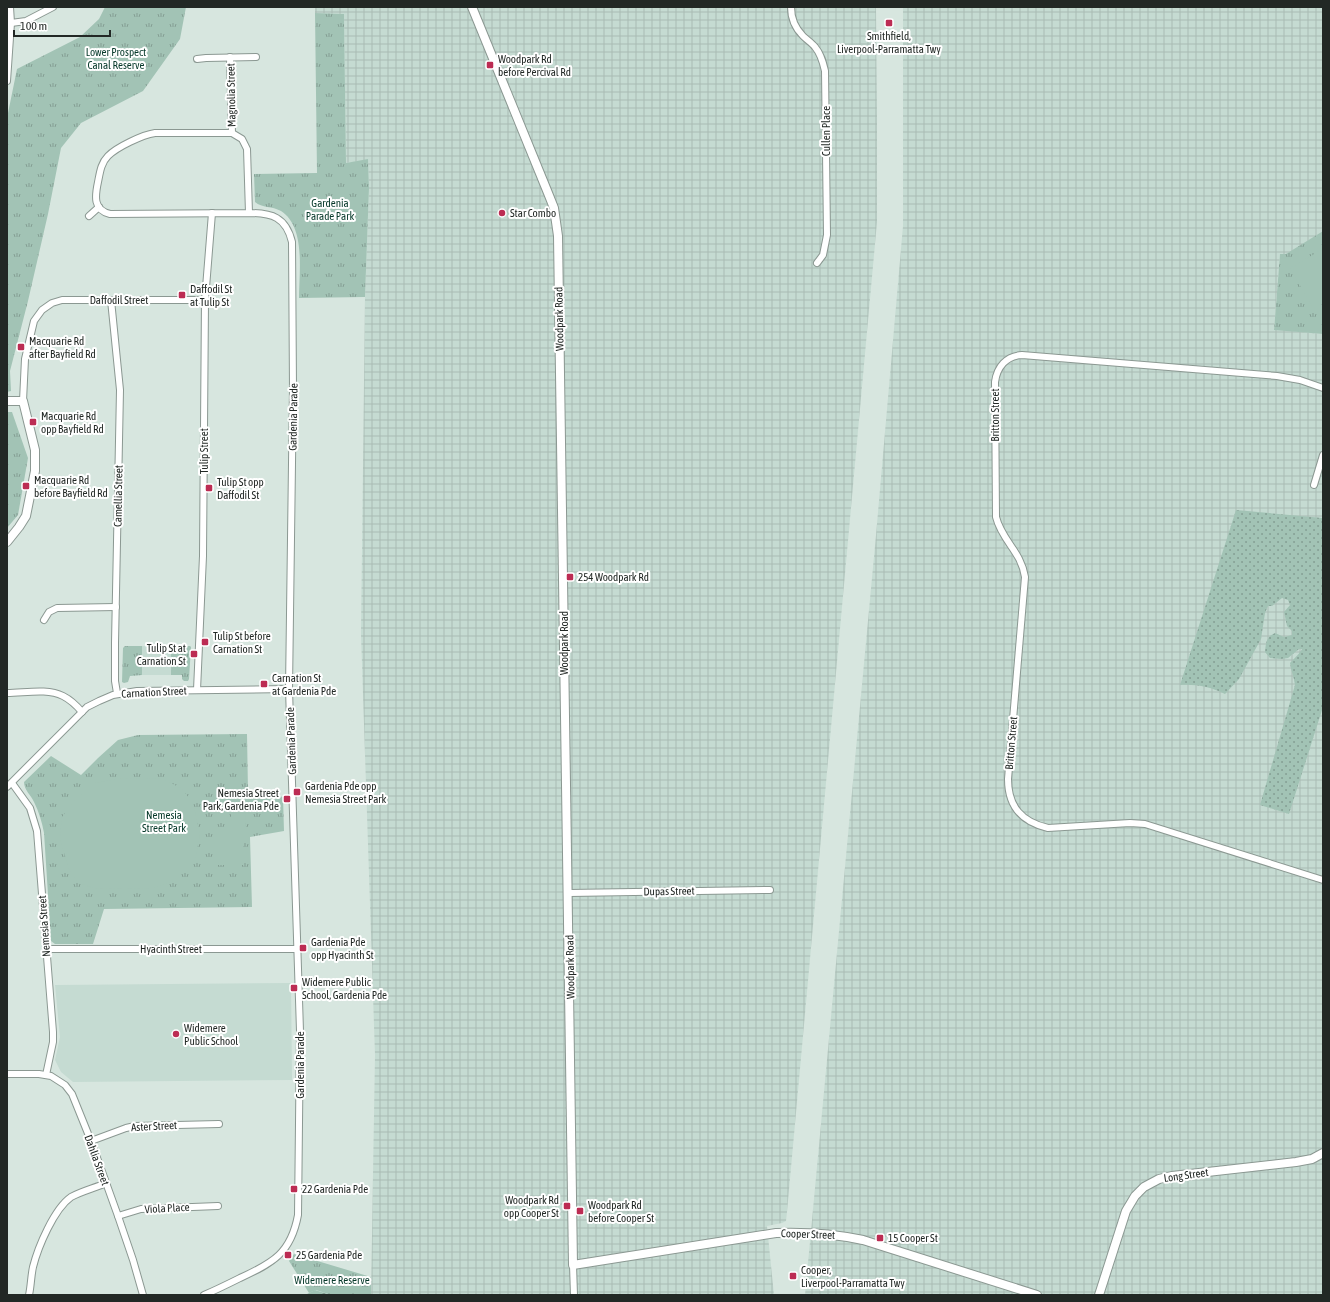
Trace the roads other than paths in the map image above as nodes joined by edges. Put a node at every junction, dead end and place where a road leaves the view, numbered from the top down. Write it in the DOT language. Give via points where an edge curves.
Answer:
graph roads {
  1 [pos="10,7"];
  2 [pos="53,7"];
  3 [pos="472,7"];
  4 [pos="791,7"];
  5 [pos="11,23"];
  6 [pos="230,57"];
  7 [pos="256,57"];
  8 [pos="197,59"];
  9 [pos="7,81"];
  10 [pos="232,133"];
  11 [pos="99,207"];
  12 [pos="212,213"];
  13 [pos="249,213"];
  14 [pos="89,216"];
  15 [pos="817,263"];
  16 [pos="111,300"];
  17 [pos="205,300"];
  18 [pos="1323,388"];
  19 [pos="7,401"];
  20 [pos="23,401"];
  21 [pos="1323,455"];
  22 [pos="1314,485"];
  23 [pos="7,542"];
  24 [pos="116,607"];
  25 [pos="44,620"];
  26 [pos="289,689"];
  27 [pos="197,690"];
  28 [pos="7,693"];
  29 [pos="117,693"];
  30 [pos="82,712"];
  31 [pos="9,785"];
  32 [pos="1323,880"];
  33 [pos="770,890"];
  34 [pos="569,893"];
  35 [pos="46,949"];
  36 [pos="297,949"];
  37 [pos="7,1074"];
  38 [pos="46,1075"];
  39 [pos="219,1124"];
  40 [pos="91,1141"];
  41 [pos="1323,1153"];
  42 [pos="106,1183"];
  43 [pos="218,1206"];
  44 [pos="118,1216"];
  45 [pos="573,1265"];
  46 [pos="29,1295"];
  47 [pos="143,1295"];
  48 [pos="204,1295"];
  49 [pos="574,1295"];
  50 [pos="1037,1295"];
  51 [pos="1099,1295"];
  1 -- 5 [label="street"];
  2 -- 5 [label="street" via="26,21"];
  3 -- 34 [label="street, Woodpark Road" via="554,208 557,221"];
  4 -- 15 [label="street, Cullen Place" via="796,27 818,51 825,71 827,235 823,255"];
  5 -- 9 [label="street"];
  6 -- 7 [label="street, Magnolia Street"];
  6 -- 8 [label="street, Magnolia Street"];
  6 -- 10 [label="street, Magnolia Street"];
  10 -- 11 [label="street" via="150,134 116,150 107,158 100,172 95,194"];
  10 -- 13 [label="street" via="242,139 247,149"];
  11 -- 12 [label="street, Gardenia Parade" via="110,214"];
  11 -- 14 [label="street"];
  12 -- 13 [label="street, Gardenia Parade"];
  12 -- 17 [label="street, Tulip Street"];
  13 -- 26 [label="street, Gardenia Parade" via="265,213 277,218 286,228 292,242"];
  16 -- 17 [label="street, Daffodil Street"];
  16 -- 20 [label="street, Daffodil Street" via="58,301 48,305 38,314 26,354"];
  16 -- 24 [label="street, Camellia Street" via="120,390"];
  17 -- 27 [label="street, Tulip Street" via="203,556"];
  18 -- 32 [label="street, Britton Street" via="1277,376 1035,356 1016,356 1002,362 995,382 996,512 1000,528 1021,561 1025,577 1008,779 1009,794 1015,808 1027,820 1048,828 1120,823 1145,824"];
  19 -- 20 [label="street"];
  20 -- 23 [label="street" via="35,450 35,471 26,516"];
  21 -- 22 [label="street"];
  24 -- 25 [label="street" via="57,608 49,612"];
  24 -- 29 [label="street, Camellia Street"];
  26 -- 27 [label="street, Carnation Street"];
  26 -- 36 [label="street, Gardenia Parade"];
  27 -- 29 [label="street, Carnation Street"];
  28 -- 30 [label="street" via="53,693 64,696"];
  29 -- 30 [label="street, Carnation Street"];
  30 -- 31 [label="street, Carnation Street"];
  31 -- 35 [label="street, Nemesia Street" via="28,804 36,825"];
  33 -- 34 [label="street, Dupas Street"];
  34 -- 45 [label="street, Woodpark Road"];
  35 -- 36 [label="street, Hyacinth Street"];
  35 -- 38 [label="street, Nemesia Street" via="54,1035"];
  36 -- 48 [label="street, Gardenia Parade" via="301,1052 296,1226 276,1259 263,1268"];
  37 -- 38 [label="street, Dahlia Street"];
  38 -- 40 [label="street, Dahlia Street" via="59,1081 70,1091"];
  39 -- 40 [label="street, Aster Street" via="135,1126"];
  40 -- 42 [label="street, Dahlia Street"];
  41 -- 51 [label="street, Long Street" via="1312,1159 1296,1162 1172,1176 1144,1187 1126,1211"];
  42 -- 44 [label="street, Dahlia Street"];
  42 -- 46 [label="street" via="72,1197 62,1205 41,1244 33,1269"];
  43 -- 44 [label="street, Viola Place" via="141,1209"];
  44 -- 47 [label="street, Dahlia Street"];
  45 -- 49 [label="street, Woodpark Road"];
  45 -- 50 [label="street, Cooper Street" via="776,1233 799,1232 864,1240"];
}
